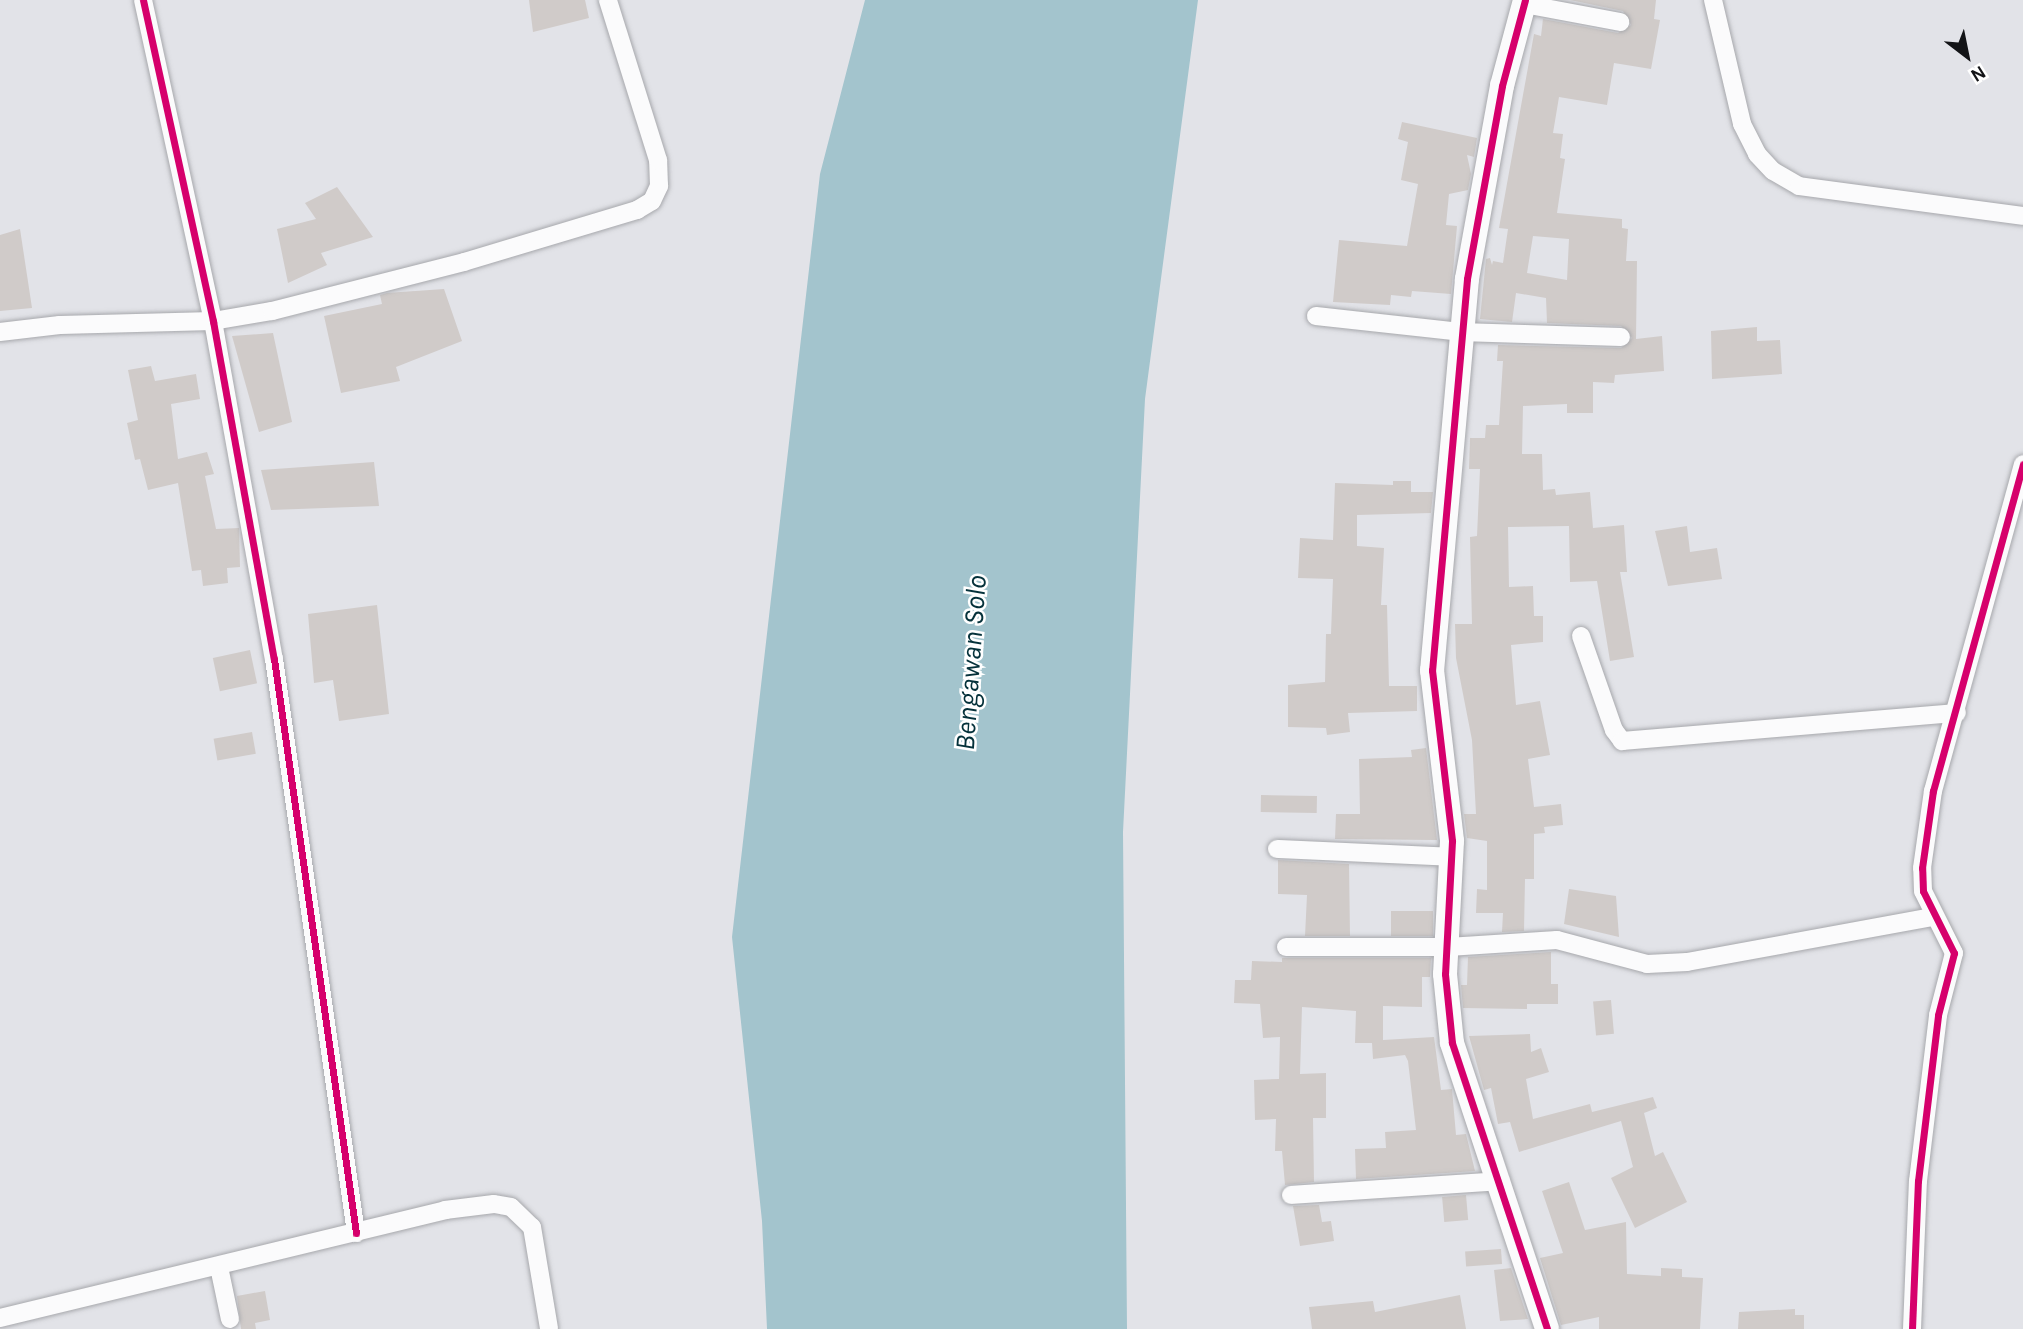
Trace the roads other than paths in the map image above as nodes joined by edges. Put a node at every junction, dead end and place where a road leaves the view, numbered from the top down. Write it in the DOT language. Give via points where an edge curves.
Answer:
graph roads {
  1 [pos="143,0"];
  2 [pos="608,0"];
  3 [pos="1713,0"];
  4 [pos="1524,2"];
  5 [pos="1620,22"];
  6 [pos="2023,216"];
  7 [pos="1316,316"];
  8 [pos="213,321"];
  9 [pos="0,332"];
  10 [pos="1460,332"];
  11 [pos="1621,337"];
  12 [pos="2023,464"];
  13 [pos="1581,636"];
  14 [pos="1957,713"];
  15 [pos="1277,849"];
  16 [pos="1452,857"];
  17 [pos="1934,917"];
  18 [pos="1286,947"];
  19 [pos="1448,947"];
  20 [pos="1500,1181"];
  21 [pos="1291,1195"];
  22 [pos="356,1233"];
  23 [pos="219,1267"];
  24 [pos="0,1318"];
  25 [pos="230,1319"];
  26 [pos="549,1329"];
  27 [pos="1547,1329"];
  28 [pos="1912,1329"];
  1 -- 8 [label="street"];
  2 -- 8 [label="street" via="658,160 659,186 652,201 637,210 365,289"];
  3 -- 6 [label="street" via="1742,124 1757,154 1773,171 1799,186"];
  4 -- 5 [label="street"];
  4 -- 10 [label="street" via="1502,86"];
  7 -- 10 [label="street"];
  8 -- 9 [label="street" via="60,325"];
  8 -- 22 [label="street" via="274,659"];
  10 -- 11 [label="street"];
  10 -- 16 [label="street" via="1432,670"];
  12 -- 14 [label="street" via="1991,569"];
  13 -- 14 [label="street" via="1622,741"];
  14 -- 17 [label="street" via="1933,791 1922,868 1923,891"];
  15 -- 16 [label="street"];
  16 -- 19 [label="street"];
  17 -- 19 [label="street" via="1687,962 1647,964 1557,940"];
  17 -- 28 [label="street" via="1954,953 1938,1016 1918,1181"];
  18 -- 19 [label="street"];
  19 -- 20 [label="street" via="1445,974 1452,1043"];
  20 -- 21 [label="street"];
  20 -- 27 [label="street"];
  22 -- 23 [label="street"];
  22 -- 26 [label="street" via="445,1210 484,1204 511,1208 534,1233"];
  23 -- 24 [label="street"];
  23 -- 25 [label="street"];
}
